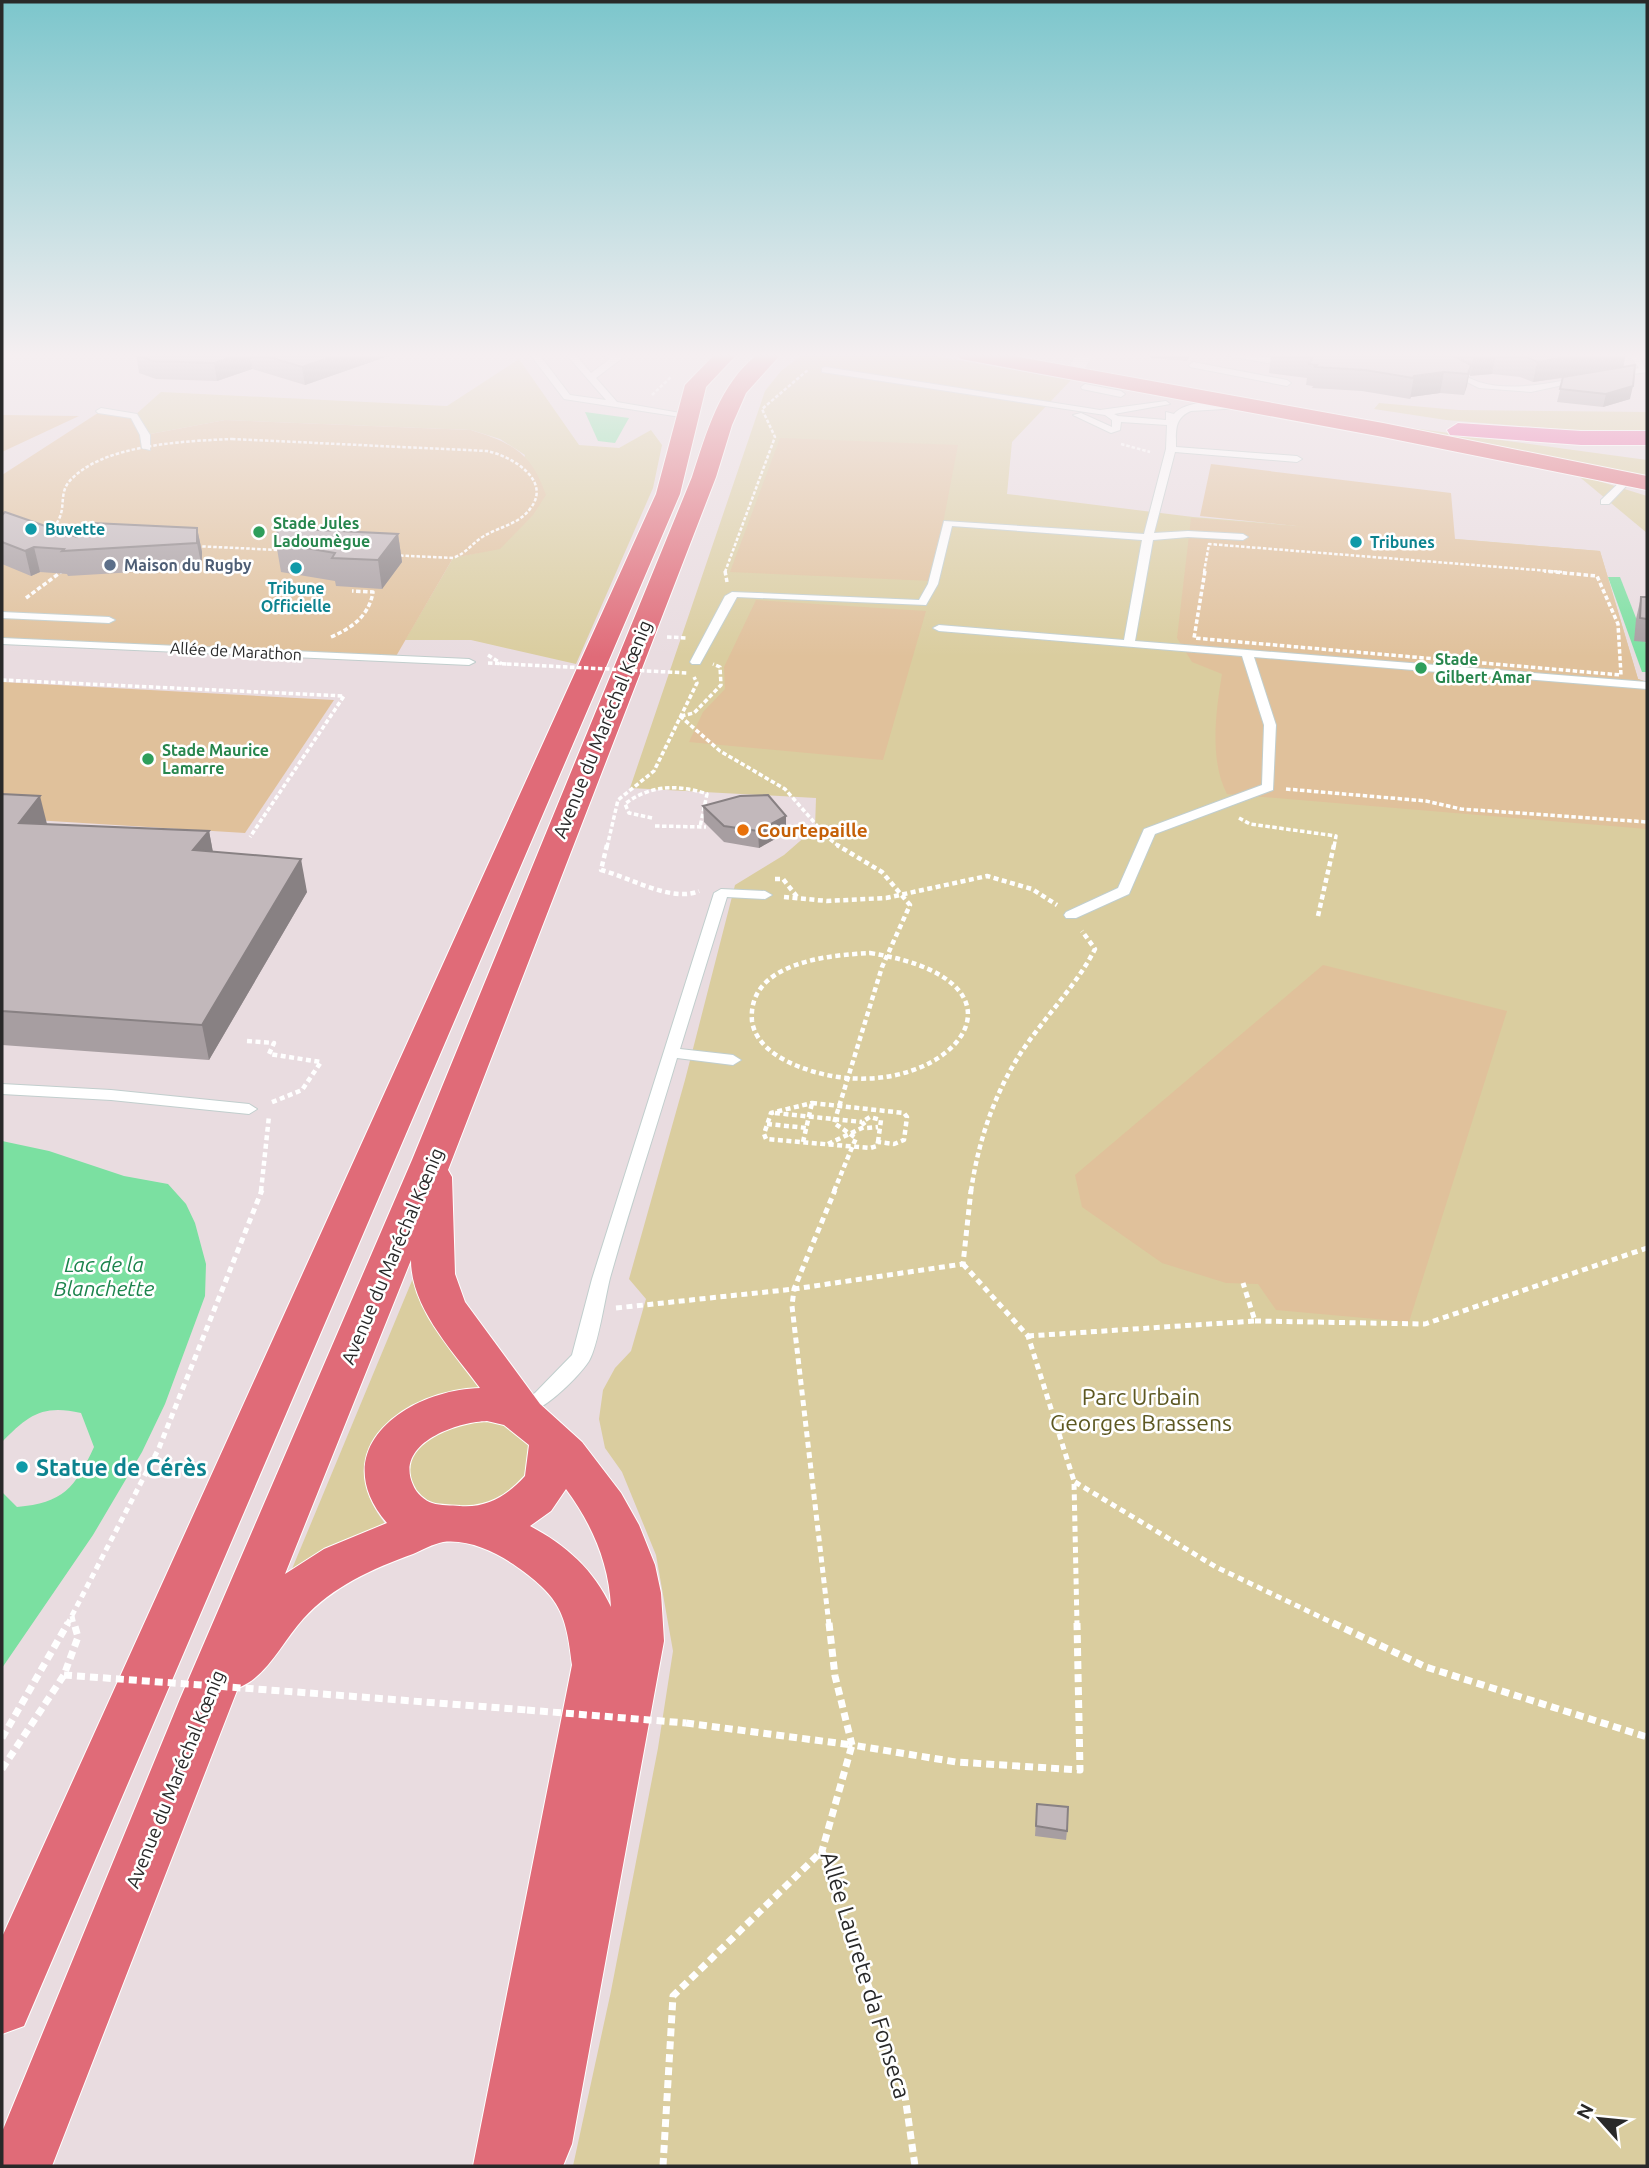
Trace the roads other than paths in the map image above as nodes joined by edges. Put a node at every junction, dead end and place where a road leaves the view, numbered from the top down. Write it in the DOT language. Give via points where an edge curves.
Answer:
graph roads {
  1 [pos="680,454"];
  2 [pos="712,454"];
  3 [pos="1170,454"];
  4 [pos="1236,454"];
  5 [pos="1504,454"];
  6 [pos="1297,459"];
  7 [pos="1638,481"];
  8 [pos="1605,502"];
  9 [pos="1148,537"];
  10 [pos="1243,537"];
  11 [pos="2,615"];
  12 [pos="110,620"];
  13 [pos="939,628"];
  14 [pos="2,641"];
  15 [pos="1129,643"];
  16 [pos="1247,653"];
  17 [pos="697,661"];
  18 [pos="470,662"];
  19 [pos="1647,686"];
  20 [pos="765,895"];
  21 [pos="1071,915"];
  22 [pos="671,1053"];
  23 [pos="733,1060"];
  24 [pos="2,1089"];
  25 [pos="248,1109"];
  26 [pos="432,1160"];
  27 [pos="535,1424"];
  28 [pos="456,1526"];
  29 [pos="207,1699"];
  30 [pos="96,1793"];
  31 [pos="2,1936"];
  32 [pos="2,2005"];
  33 [pos="20,2166"];
  34 [pos="505,2166"];
  35 [pos="531,2166"];
  1 -- 30 [label="main road, Avenue du Maréchal Kœnig" via="668,494"];
  2 -- 26 [label="main road, Avenue du Maréchal Kœnig"];
  3 -- 9 [label="lane"];
  4 -- 6 [label="lane"];
  5 -- 7 [label="main road"];
  7 -- 8 [label="lane"];
  9 -- 10 [label="lane"];
  9 -- 15 [label="lane"];
  9 -- 17 [label="lane" via="948,523 933,584 922,603 744,593 730,596"];
  11 -- 12 [label="lane"];
  13 -- 15 [label="lane"];
  14 -- 18 [label="lane, Allée de Marathon"];
  15 -- 16 [label="lane"];
  16 -- 19 [label="lane"];
  16 -- 21 [label="lane" via="1270,725 1268,787 1149,832 1124,891"];
  20 -- 22 [label="lane" via="721,893"];
  22 -- 23 [label="lane"];
  22 -- 27 [label="lane" via="581,1358 542,1398"];
  24 -- 25 [label="lane"];
  26 -- 27 [label="main road" via="433,1274 445,1306"];
  26 -- 29 [label="main road, Avenue du Maréchal Kœnig"];
  27 -- 28 [label="main road" via="555,1455 541,1492 501,1520"];
  27 -- 28 [label="main road" via="496,1404 460,1406 418,1423 399,1440 388,1460 387,1481 395,1500 412,1515"];
  27 -- 35 [label="main road" via="586,1476 610,1512 635,1586 638,1641 567,2013 540,2144"];
  28 -- 29 [label="main road" via="362,1552 327,1570 292,1597"];
  28 -- 34 [label="main road" via="529,1549 565,1576 591,1617 598,1665"];
  29 -- 33 [label="main road, Avenue du Maréchal Kœnig"];
  30 -- 31 [label="main road"];
  30 -- 32 [label="main road, Avenue du Maréchal Kœnig"];
}
